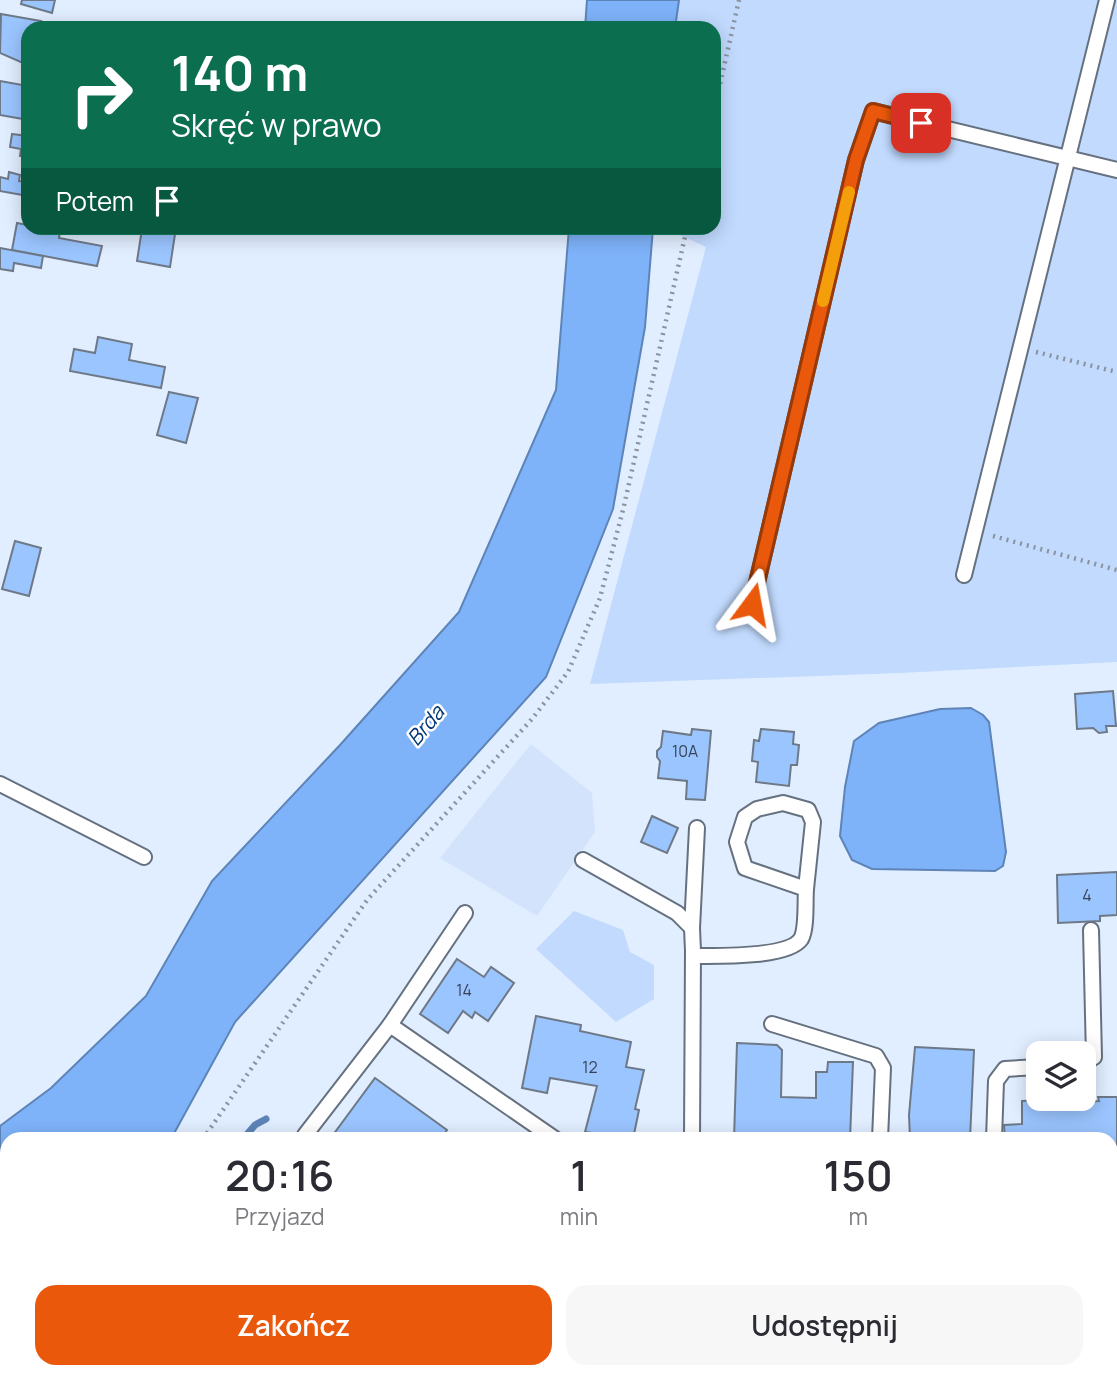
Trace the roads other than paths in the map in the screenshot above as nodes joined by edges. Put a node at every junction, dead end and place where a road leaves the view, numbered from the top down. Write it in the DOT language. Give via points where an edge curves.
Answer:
graph roads {
  1 [pos="1107,0"];
  2 [pos="1067,158"];
  3 [pos="1117,170"];
  4 [pos="964,575"];
  5 [pos="752,604"];
  6 [pos="0,784"];
  7 [pos="697,828"];
  8 [pos="144,856"];
  9 [pos="583,860"];
  10 [pos="806,889"];
  11 [pos="465,913"];
  12 [pos="692,928"];
  13 [pos="1091,930"];
  14 [pos="693,956"];
  15 [pos="390,1024"];
  16 [pos="772,1024"];
  17 [pos="1094,1041"];
  18 [pos="1026,1068"];
  19 [pos="306,1132"];
  20 [pos="545,1132"];
  21 [pos="692,1132"];
  22 [pos="880,1132"];
  23 [pos="994,1132"];
  1 -- 2 [label="lane"];
  2 -- 3 [label="lane"];
  2 -- 4 [label="lane"];
  2 -- 5 [label="lane" via="873,111 856,160"];
  6 -- 8 [label="lane"];
  7 -- 12 [label="lane"];
  9 -- 12 [label="lane" via="677,913"];
  10 -- 10 [label="lane" via="745,868 737,842 745,817 757,808 783,803 808,810 813,822"];
  10 -- 14 [label="lane" via="803,936 796,944 763,954"];
  11 -- 15 [label="lane"];
  12 -- 14 [label="lane"];
  13 -- 17 [label="lane"];
  14 -- 21 [label="lane"];
  15 -- 19 [label="lane"];
  15 -- 20 [label="lane"];
  16 -- 22 [label="lane" via="876,1056 883,1068"];
  18 -- 23 [label="lane" via="1005,1069 996,1081"];
}
